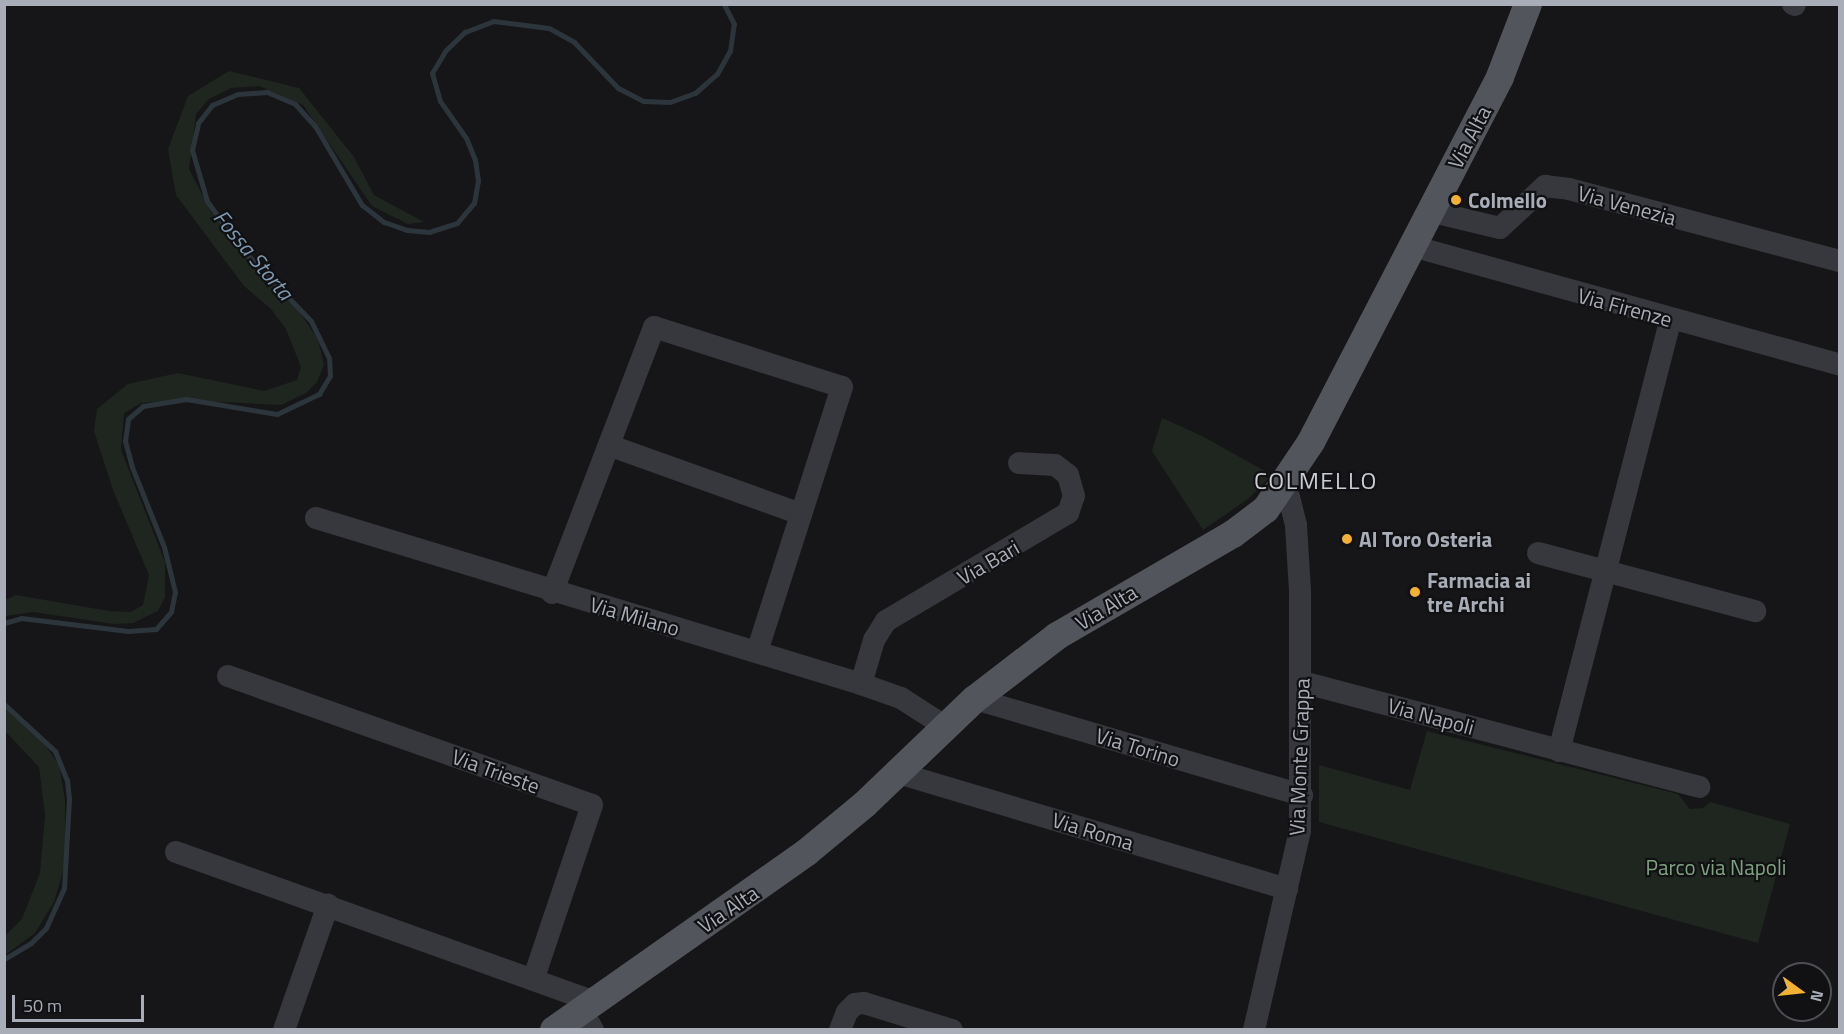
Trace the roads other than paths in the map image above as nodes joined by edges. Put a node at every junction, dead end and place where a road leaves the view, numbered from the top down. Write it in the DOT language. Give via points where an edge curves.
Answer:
graph roads {
  1 [pos="1528,4"];
  2 [pos="1430,211"];
  3 [pos="1412,246"];
  4 [pos="1839,261"];
  5 [pos="1671,319"];
  6 [pos="1839,364"];
  7 [pos="610,446"];
  8 [pos="1019,464"];
  9 [pos="1285,482"];
  10 [pos="801,514"];
  11 [pos="316,518"];
  12 [pos="1538,553"];
  13 [pos="1606,570"];
  14 [pos="552,593"];
  15 [pos="1755,611"];
  16 [pos="757,651"];
  17 [pos="228,676"];
  18 [pos="1302,682"];
  19 [pos="861,684"];
  20 [pos="975,699"];
  21 [pos="946,727"];
  22 [pos="1559,751"];
  23 [pos="898,773"];
  24 [pos="1699,787"];
  25 [pos="1302,795"];
  26 [pos="176,852"];
  27 [pos="1287,889"];
  28 [pos="328,905"];
  29 [pos="534,977"];
  30 [pos="590,1014"];
  31 [pos="284,1029"];
  32 [pos="554,1029"];
  33 [pos="840,1029"];
  34 [pos="952,1029"];
  35 [pos="1254,1029"];
  1 -- 2 [label="main road, Via Alta" via="1507,60"];
  2 -- 3 [label="main road, Via Alta"];
  2 -- 4 [label="street, Via Venezia" via="1500,228 1545,186 1569,189"];
  3 -- 5 [label="street, Via Firenze"];
  3 -- 9 [label="main road, Via Alta" via="1311,442"];
  5 -- 6 [label="street, Via Firenze"];
  5 -- 13 [label="street"];
  7 -- 10 [label="street"];
  7 -- 10 [label="street" via="654,327 842,387"];
  7 -- 14 [label="street"];
  8 -- 19 [label="street, Via Bari" via="1055,465 1068,475 1074,496 1068,513 886,621 874,640"];
  9 -- 18 [label="street, Via Monte Grappa" via="1296,525"];
  9 -- 20 [label="main road, Via Alta" via="1266,509 1233,534 1057,636"];
  10 -- 16 [label="street"];
  11 -- 14 [label="street, Via Milano"];
  12 -- 13 [label="street"];
  13 -- 15 [label="street"];
  13 -- 22 [label="street"];
  14 -- 16 [label="street, Via Milano"];
  16 -- 19 [label="street, Via Milano"];
  17 -- 29 [label="street, Via Trieste" via="592,805"];
  18 -- 22 [label="street, Via Napoli"];
  18 -- 25 [label="street, Via Monte Grappa"];
  19 -- 21 [label="street, Via Milano" via="901,698"];
  20 -- 21 [label="main road, Via Alta"];
  20 -- 25 [label="street, Via Torino"];
  21 -- 23 [label="main road, Via Alta"];
  22 -- 24 [label="street, Via Napoli"];
  23 -- 27 [label="street, Via Roma"];
  23 -- 30 [label="main road, Via Alta" via="807,852"];
  25 -- 27 [label="street, Via Monte Grappa" via="1300,830"];
  26 -- 28 [label="street"];
  27 -- 35 [label="street, Via Monte Grappa"];
  28 -- 29 [label="street"];
  28 -- 31 [label="street"];
  29 -- 30 [label="street"];
  30 -- 32 [label="main road, Via Alta"];
  33 -- 34 [label="street" via="847,1012 855,1004 864,1003"];
}
